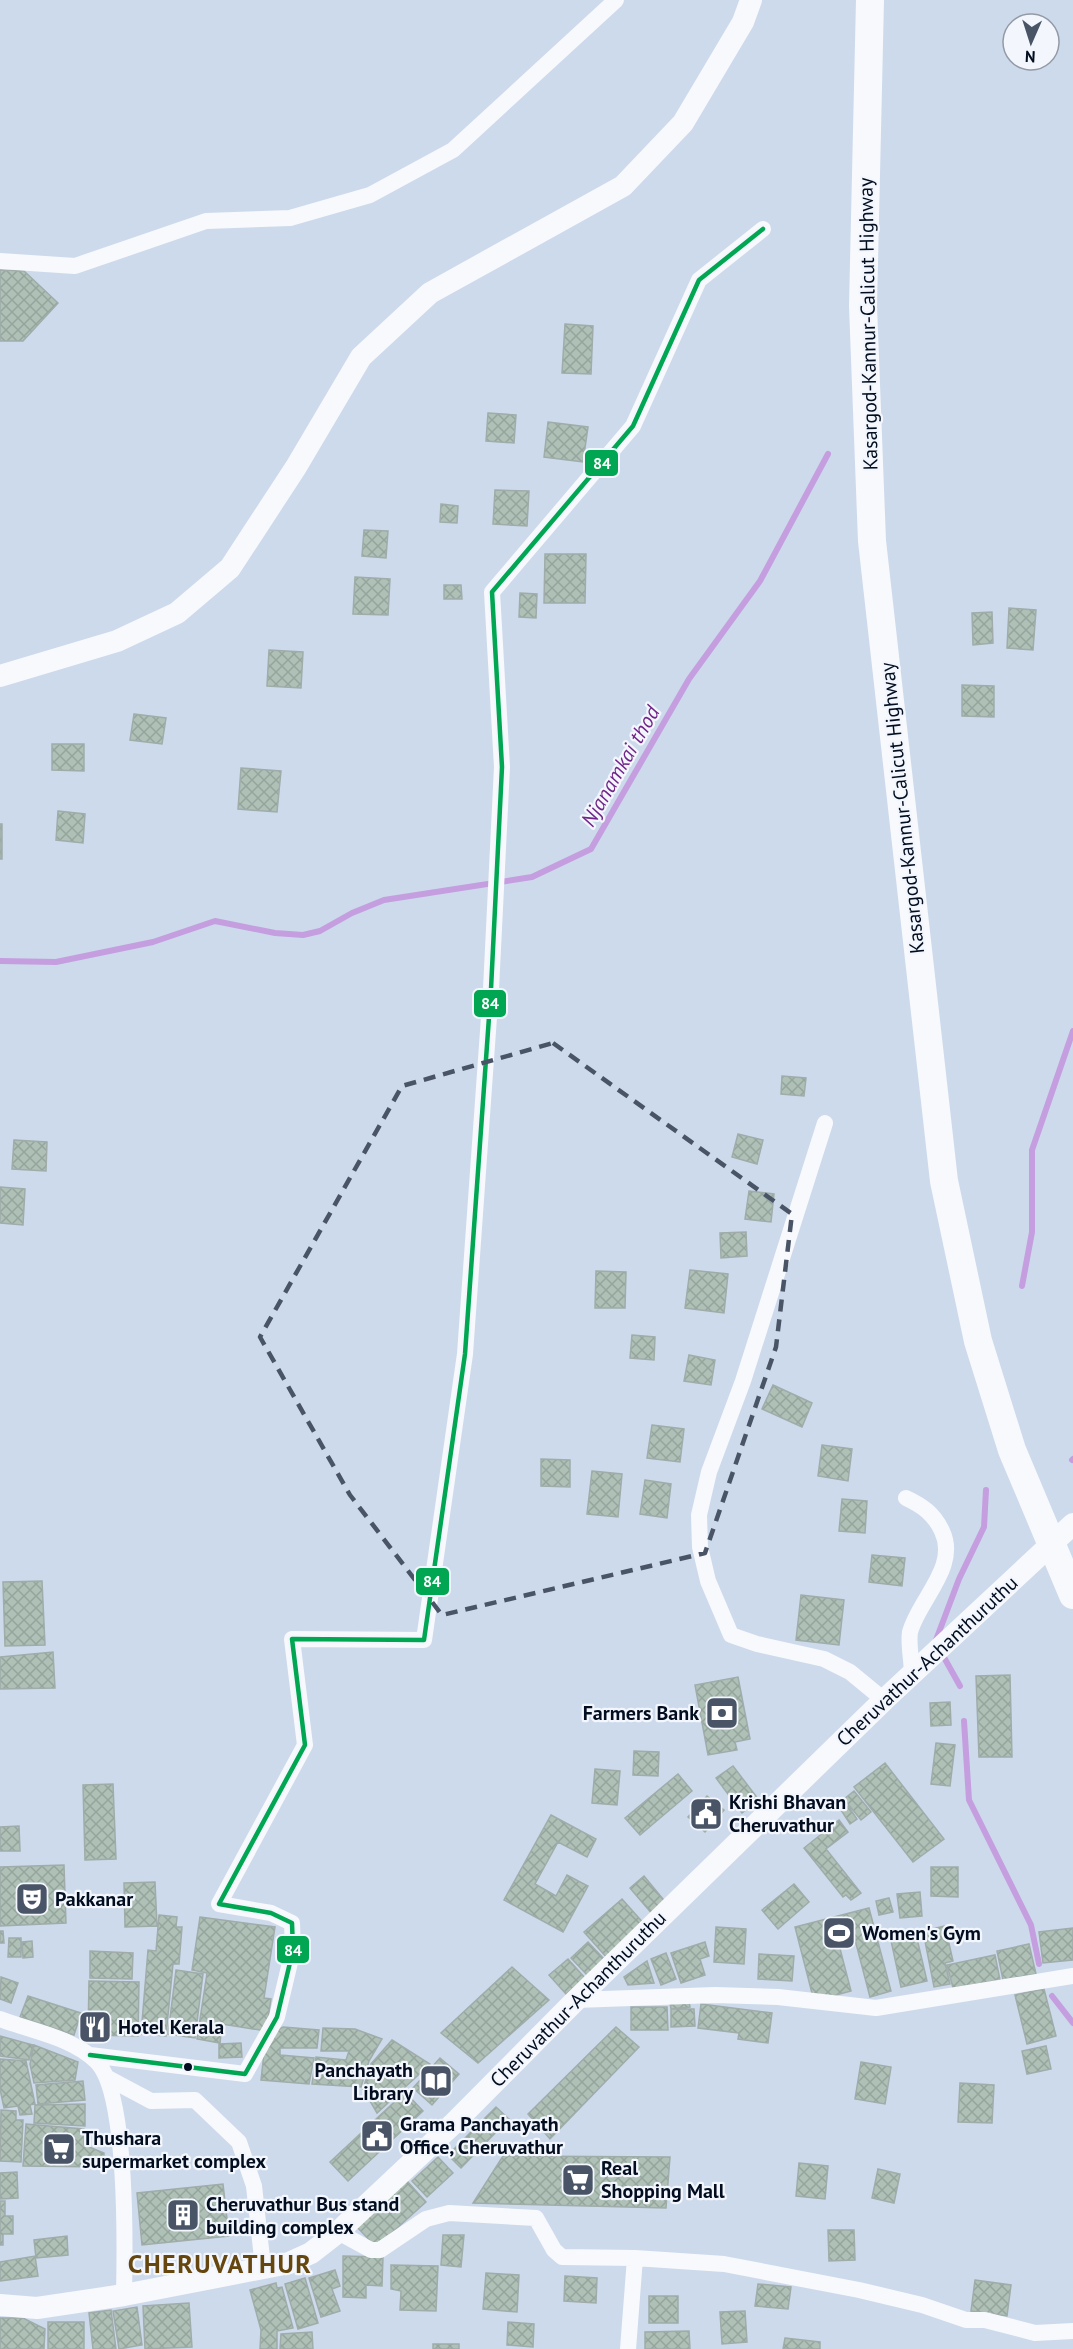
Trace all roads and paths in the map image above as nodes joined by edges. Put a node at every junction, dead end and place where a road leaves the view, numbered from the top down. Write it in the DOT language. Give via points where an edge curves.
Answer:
graph roads {
  1 [pos="616,0"];
  2 [pos="751,0"];
  3 [pos="870,0"];
  4 [pos="763,229"];
  5 [pos="0,261"];
  6 [pos="0,676"];
  7 [pos="825,1123"];
  8 [pos="906,1498"];
  9 [pos="1073,1524"];
  10 [pos="1073,1595"];
  11 [pos="914,1671"];
  12 [pos="884,1700"];
  13 [pos="1073,1976"];
  14 [pos="576,2000"];
  15 [pos="0,2019"];
  16 [pos="90,2055"];
  17 [pos="108,2078"];
  18 [pos="338,2232"];
  19 [pos="634,2258"];
  20 [pos="263,2267"];
  21 [pos="124,2295"];
  22 [pos="0,2305"];
  23 [pos="1073,2331"];
  24 [pos="628,2349"];
  1 -- 5 [label="street" via="453,150 370,195 290,218 206,221 75,266"];
  2 -- 6 [label="main road" via="683,123 623,186 430,293 361,357 230,568 177,613 117,642"];
  3 -- 10 [label="highway, Kasargod-Kannur-Calicut Highway" via="863,306 872,541 944,1181 978,1341 1012,1450"];
  4 -- 16 [label="street" via="699,280 633,426 492,592 502,767 490,1000 465,1354 424,1640 292,1639 305,1744 219,1904 271,1913 292,1923 293,1950 277,2017 246,2074"];
  7 -- 12 [label="street" via="743,1381 709,1472 699,1515 700,1547 708,1581 731,1635 824,1659 850,1672"];
  8 -- 11 [label="street" via="924,1506 938,1522 946,1539 947,1558 910,1634"];
  9 -- 11 [label="main road, Cheruvathur-Achanthuruthu"];
  11 -- 12 [label="main road, Cheruvathur-Achanthuruthu"];
  12 -- 14 [label="main road, Cheruvathur-Achanthuruthu"];
  13 -- 14 [label="street" via="876,2008 778,1997 715,1995"];
  14 -- 18 [label="main road, Cheruvathur-Achanthuruthu"];
  15 -- 16 [label="street"];
  16 -- 17 [label="street"];
  17 -- 20 [label="street" via="151,2101 195,2100 239,2142 254,2186"];
  17 -- 21 [label="street" via="118,2131 126,2238"];
  18 -- 19 [label="street" via="371,2250 380,2250 426,2219 449,2213 496,2214 536,2218 562,2257"];
  18 -- 20 [label="main road, Cheruvathur-Achanthuruthu" via="311,2253 289,2263"];
  19 -- 23 [label="street" via="724,2264 870,2292 966,2320 985,2320 1035,2333"];
  19 -- 24 [label="street"];
  20 -- 21 [label="main road, Cheruvathur-Achanthuruthu"];
  21 -- 22 [label="main road, Cheruvathur-Achanthuruthu" via="37,2308"];
}
